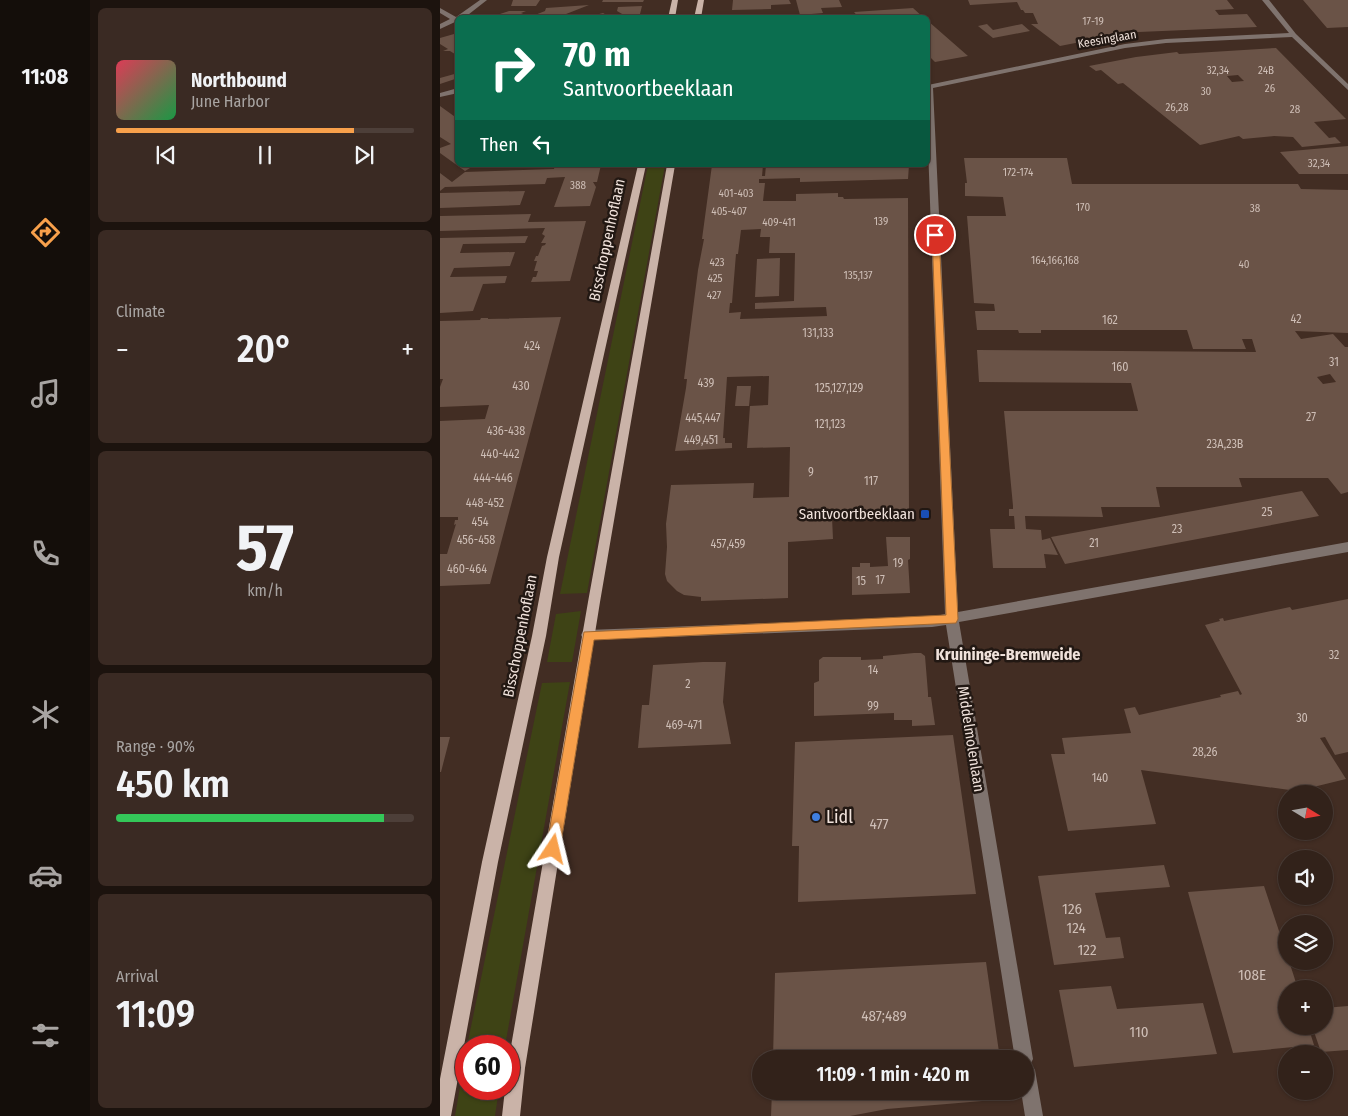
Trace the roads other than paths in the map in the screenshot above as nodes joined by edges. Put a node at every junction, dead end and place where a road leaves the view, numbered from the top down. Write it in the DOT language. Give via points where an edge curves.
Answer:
graph roads {
  1 [pos="484,0"];
  2 [pos="675,0"];
  3 [pos="701,0"];
  4 [pos="1265,0"];
  5 [pos="440,10"];
  6 [pos="463,15"];
  7 [pos="672,15"];
  8 [pos="698,15"];
  9 [pos="455,18"];
  10 [pos="455,20"];
  11 [pos="440,28"];
  12 [pos="1294,35"];
  13 [pos="930,87"];
  14 [pos="1348,88"];
  15 [pos="455,91"];
  16 [pos="440,96"];
  17 [pos="930,131"];
  18 [pos="642,167"];
  19 [pos="672,167"];
  20 [pos="1348,547"];
  21 [pos="952,619"];
  22 [pos="588,635"];
  23 [pos="1023,1050"];
  24 [pos="1031,1100"];
  25 [pos="442,1116"];
  26 [pos="511,1116"];
  27 [pos="1034,1116"];
  1 -- 6 [label="street"];
  2 -- 7 [label="main road"];
  3 -- 8 [label="main road"];
  4 -- 12 [label="street"];
  5 -- 9 [label="street"];
  10 -- 11 [label="street"];
  12 -- 13 [label="street, Keesinglaan" via="1125,46"];
  12 -- 14 [label="street"];
  15 -- 16 [label="street"];
  17 -- 21 [label="street, Middelmolenlaan"];
  18 -- 25 [label="main road, Bisschoppenhoflaan" via="553,557"];
  19 -- 22 [label="main road"];
  20 -- 21 [label="street"];
  21 -- 22 [label="street"];
  21 -- 23 [label="street, Middelmolenlaan"];
  22 -- 26 [label="main road" via="516,1068"];
  24 -- 27 [label="street"];
}
